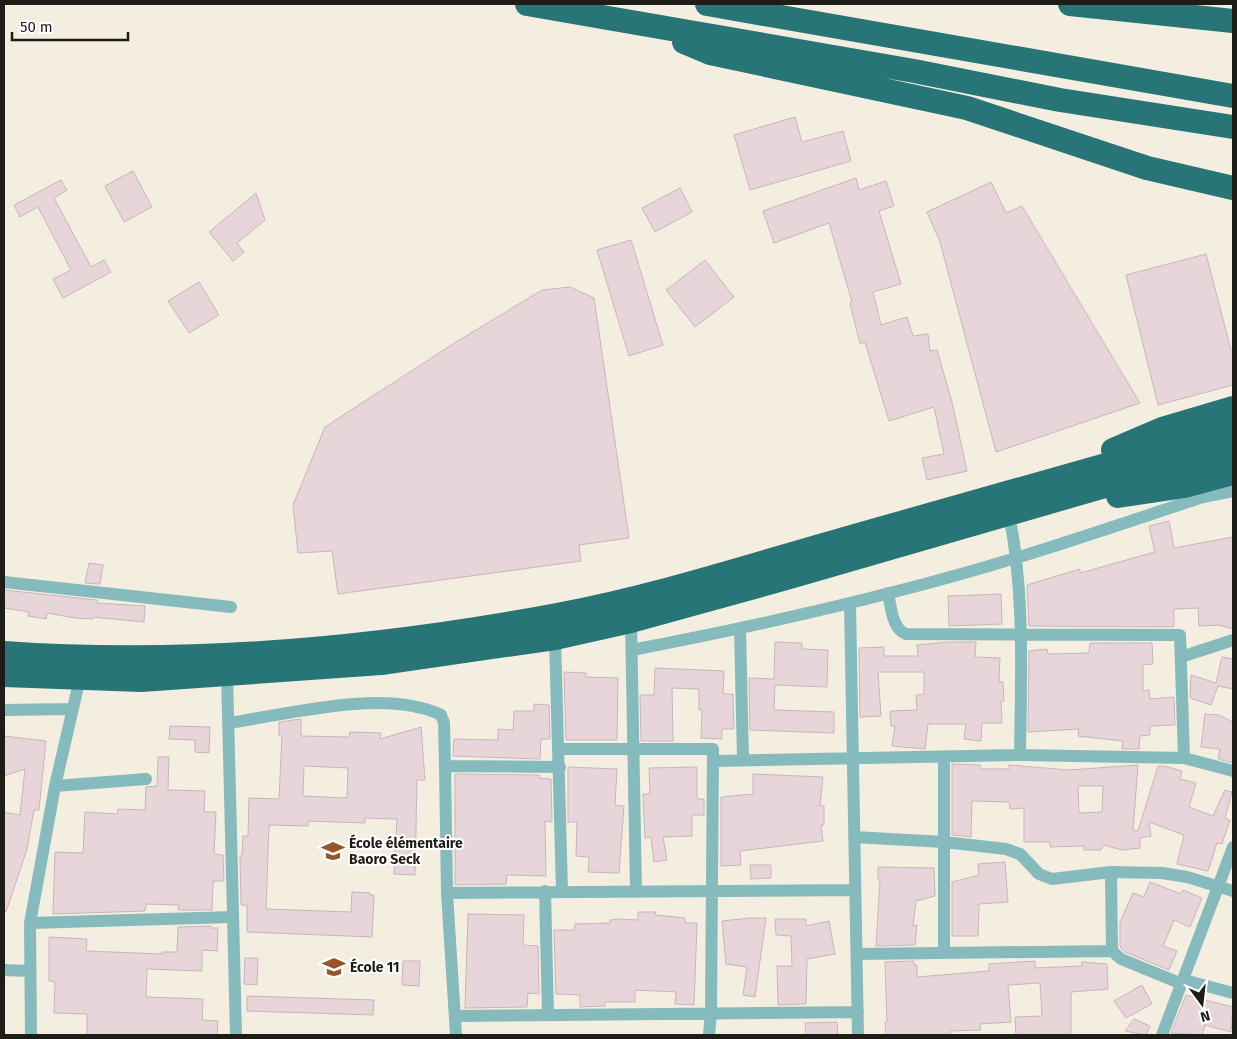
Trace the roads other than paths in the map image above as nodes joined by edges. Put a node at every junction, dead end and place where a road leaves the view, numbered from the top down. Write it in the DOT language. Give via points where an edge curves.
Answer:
graph roads {
  1 [pos="527,4"];
  2 [pos="707,4"];
  3 [pos="1070,4"];
  4 [pos="1233,21"];
  5 [pos="666,30"];
  6 [pos="1233,96"];
  7 [pos="1233,127"];
  8 [pos="1233,188"];
  9 [pos="1233,408"];
  10 [pos="1233,429"];
  11 [pos="1233,449"];
  12 [pos="1233,473"];
  13 [pos="1233,492"];
  14 [pos="1032,497"];
  15 [pos="1009,514"];
  16 [pos="1018,557"];
  17 [pos="4,582"];
  18 [pos="888,593"];
  19 [pos="850,603"];
  20 [pos="231,608"];
  21 [pos="631,621"];
  22 [pos="740,629"];
  23 [pos="1022,635"];
  24 [pos="555,638"];
  25 [pos="1233,640"];
  26 [pos="632,650"];
  27 [pos="4,653"];
  28 [pos="1181,657"];
  29 [pos="227,674"];
  30 [pos="4,675"];
  31 [pos="80,678"];
  32 [pos="72,709"];
  33 [pos="4,710"];
  34 [pos="228,723"];
  35 [pos="560,749"];
  36 [pos="635,749"];
  37 [pos="1020,755"];
  38 [pos="853,758"];
  39 [pos="944,758"];
  40 [pos="1184,758"];
  41 [pos="743,759"];
  42 [pos="715,761"];
  43 [pos="445,766"];
  44 [pos="560,767"];
  45 [pos="1233,771"];
  46 [pos="146,779"];
  47 [pos="55,786"];
  48 [pos="854,837"];
  49 [pos="944,842"];
  50 [pos="1233,847"];
  51 [pos="1111,872"];
  52 [pos="1218,887"];
  53 [pos="855,890"];
  54 [pos="562,891"];
  55 [pos="636,891"];
  56 [pos="712,891"];
  57 [pos="1233,891"];
  58 [pos="545,892"];
  59 [pos="447,893"];
  60 [pos="234,917"];
  61 [pos="30,922"];
  62 [pos="1112,951"];
  63 [pos="944,953"];
  64 [pos="857,954"];
  65 [pos="4,970"];
  66 [pos="30,971"];
  67 [pos="1183,982"];
  68 [pos="1233,993"];
  69 [pos="858,1012"];
  70 [pos="712,1013"];
  71 [pos="548,1015"];
  72 [pos="455,1016"];
  73 [pos="31,1035"];
  74 [pos="236,1035"];
  75 [pos="456,1035"];
  76 [pos="709,1035"];
  77 [pos="858,1035"];
  78 [pos="1162,1035"];
  1 -- 5 [label="highway"];
  2 -- 6 [label="highway"];
  3 -- 4 [label="highway"];
  5 -- 7 [label="highway" via="1060,100"];
  5 -- 8 [label="highway" via="688,45 710,53 959,106 1147,168"];
  9 -- 14 [label="highway" via="1162,429"];
  10 -- 14 [label="highway"];
  11 -- 14 [label="highway"];
  12 -- 14 [label="highway" via="1185,486"];
  13 -- 16 [label="street" via="1203,497"];
  14 -- 15 [label="highway"];
  14 -- 27 [label="highway" via="656,593 558,615 422,636 308,650 199,658 57,657"];
  15 -- 16 [label="street"];
  15 -- 21 [label="highway"];
  16 -- 18 [label="street"];
  16 -- 23 [label="street"];
  17 -- 20 [label="street"];
  18 -- 19 [label="street"];
  18 -- 23 [label="street" via="896,626 906,634"];
  19 -- 22 [label="street"];
  19 -- 38 [label="street"];
  21 -- 24 [label="highway"];
  21 -- 26 [label="street"];
  22 -- 26 [label="street"];
  22 -- 41 [label="street"];
  23 -- 28 [label="street" via="1180,635"];
  23 -- 37 [label="street"];
  24 -- 29 [label="highway" via="381,663"];
  24 -- 35 [label="street"];
  25 -- 28 [label="street"];
  26 -- 36 [label="street"];
  28 -- 40 [label="street"];
  29 -- 31 [label="highway" via="140,680"];
  29 -- 34 [label="street"];
  30 -- 31 [label="highway"];
  31 -- 32 [label="street"];
  32 -- 33 [label="street"];
  32 -- 47 [label="street"];
  34 -- 43 [label="street" via="360,703 402,703 441,715"];
  34 -- 60 [label="street"];
  35 -- 36 [label="street"];
  35 -- 44 [label="street"];
  36 -- 42 [label="street" via="709,748 713,749"];
  36 -- 55 [label="street"];
  37 -- 39 [label="street"];
  37 -- 40 [label="street"];
  38 -- 39 [label="street"];
  38 -- 41 [label="street"];
  38 -- 48 [label="street"];
  39 -- 49 [label="street"];
  40 -- 45 [label="street"];
  41 -- 42 [label="street"];
  42 -- 56 [label="street"];
  43 -- 44 [label="street"];
  43 -- 59 [label="street"];
  44 -- 54 [label="street"];
  46 -- 47 [label="street"];
  47 -- 61 [label="street"];
  48 -- 49 [label="street"];
  48 -- 53 [label="street"];
  49 -- 51 [label="street" via="1006,848 1020,854 1039,874 1052,879"];
  49 -- 63 [label="street"];
  50 -- 52 [label="street"];
  51 -- 52 [label="street" via="1162,873"];
  51 -- 62 [label="street"];
  52 -- 57 [label="street"];
  52 -- 67 [label="street"];
  53 -- 56 [label="street"];
  53 -- 64 [label="street"];
  54 -- 55 [label="street"];
  54 -- 58 [label="street"];
  55 -- 56 [label="street"];
  56 -- 70 [label="street"];
  58 -- 59 [label="street"];
  58 -- 71 [label="street"];
  59 -- 72 [label="street"];
  60 -- 61 [label="street"];
  60 -- 74 [label="street"];
  61 -- 66 [label="street"];
  62 -- 63 [label="street"];
  62 -- 67 [label="street" via="1121,959"];
  63 -- 64 [label="street"];
  64 -- 69 [label="street"];
  65 -- 66 [label="street"];
  66 -- 73 [label="street"];
  67 -- 68 [label="street"];
  67 -- 78 [label="street"];
  69 -- 70 [label="street"];
  69 -- 77 [label="street"];
  70 -- 71 [label="street"];
  70 -- 76 [label="street"];
  71 -- 72 [label="street"];
  72 -- 75 [label="street"];
}
